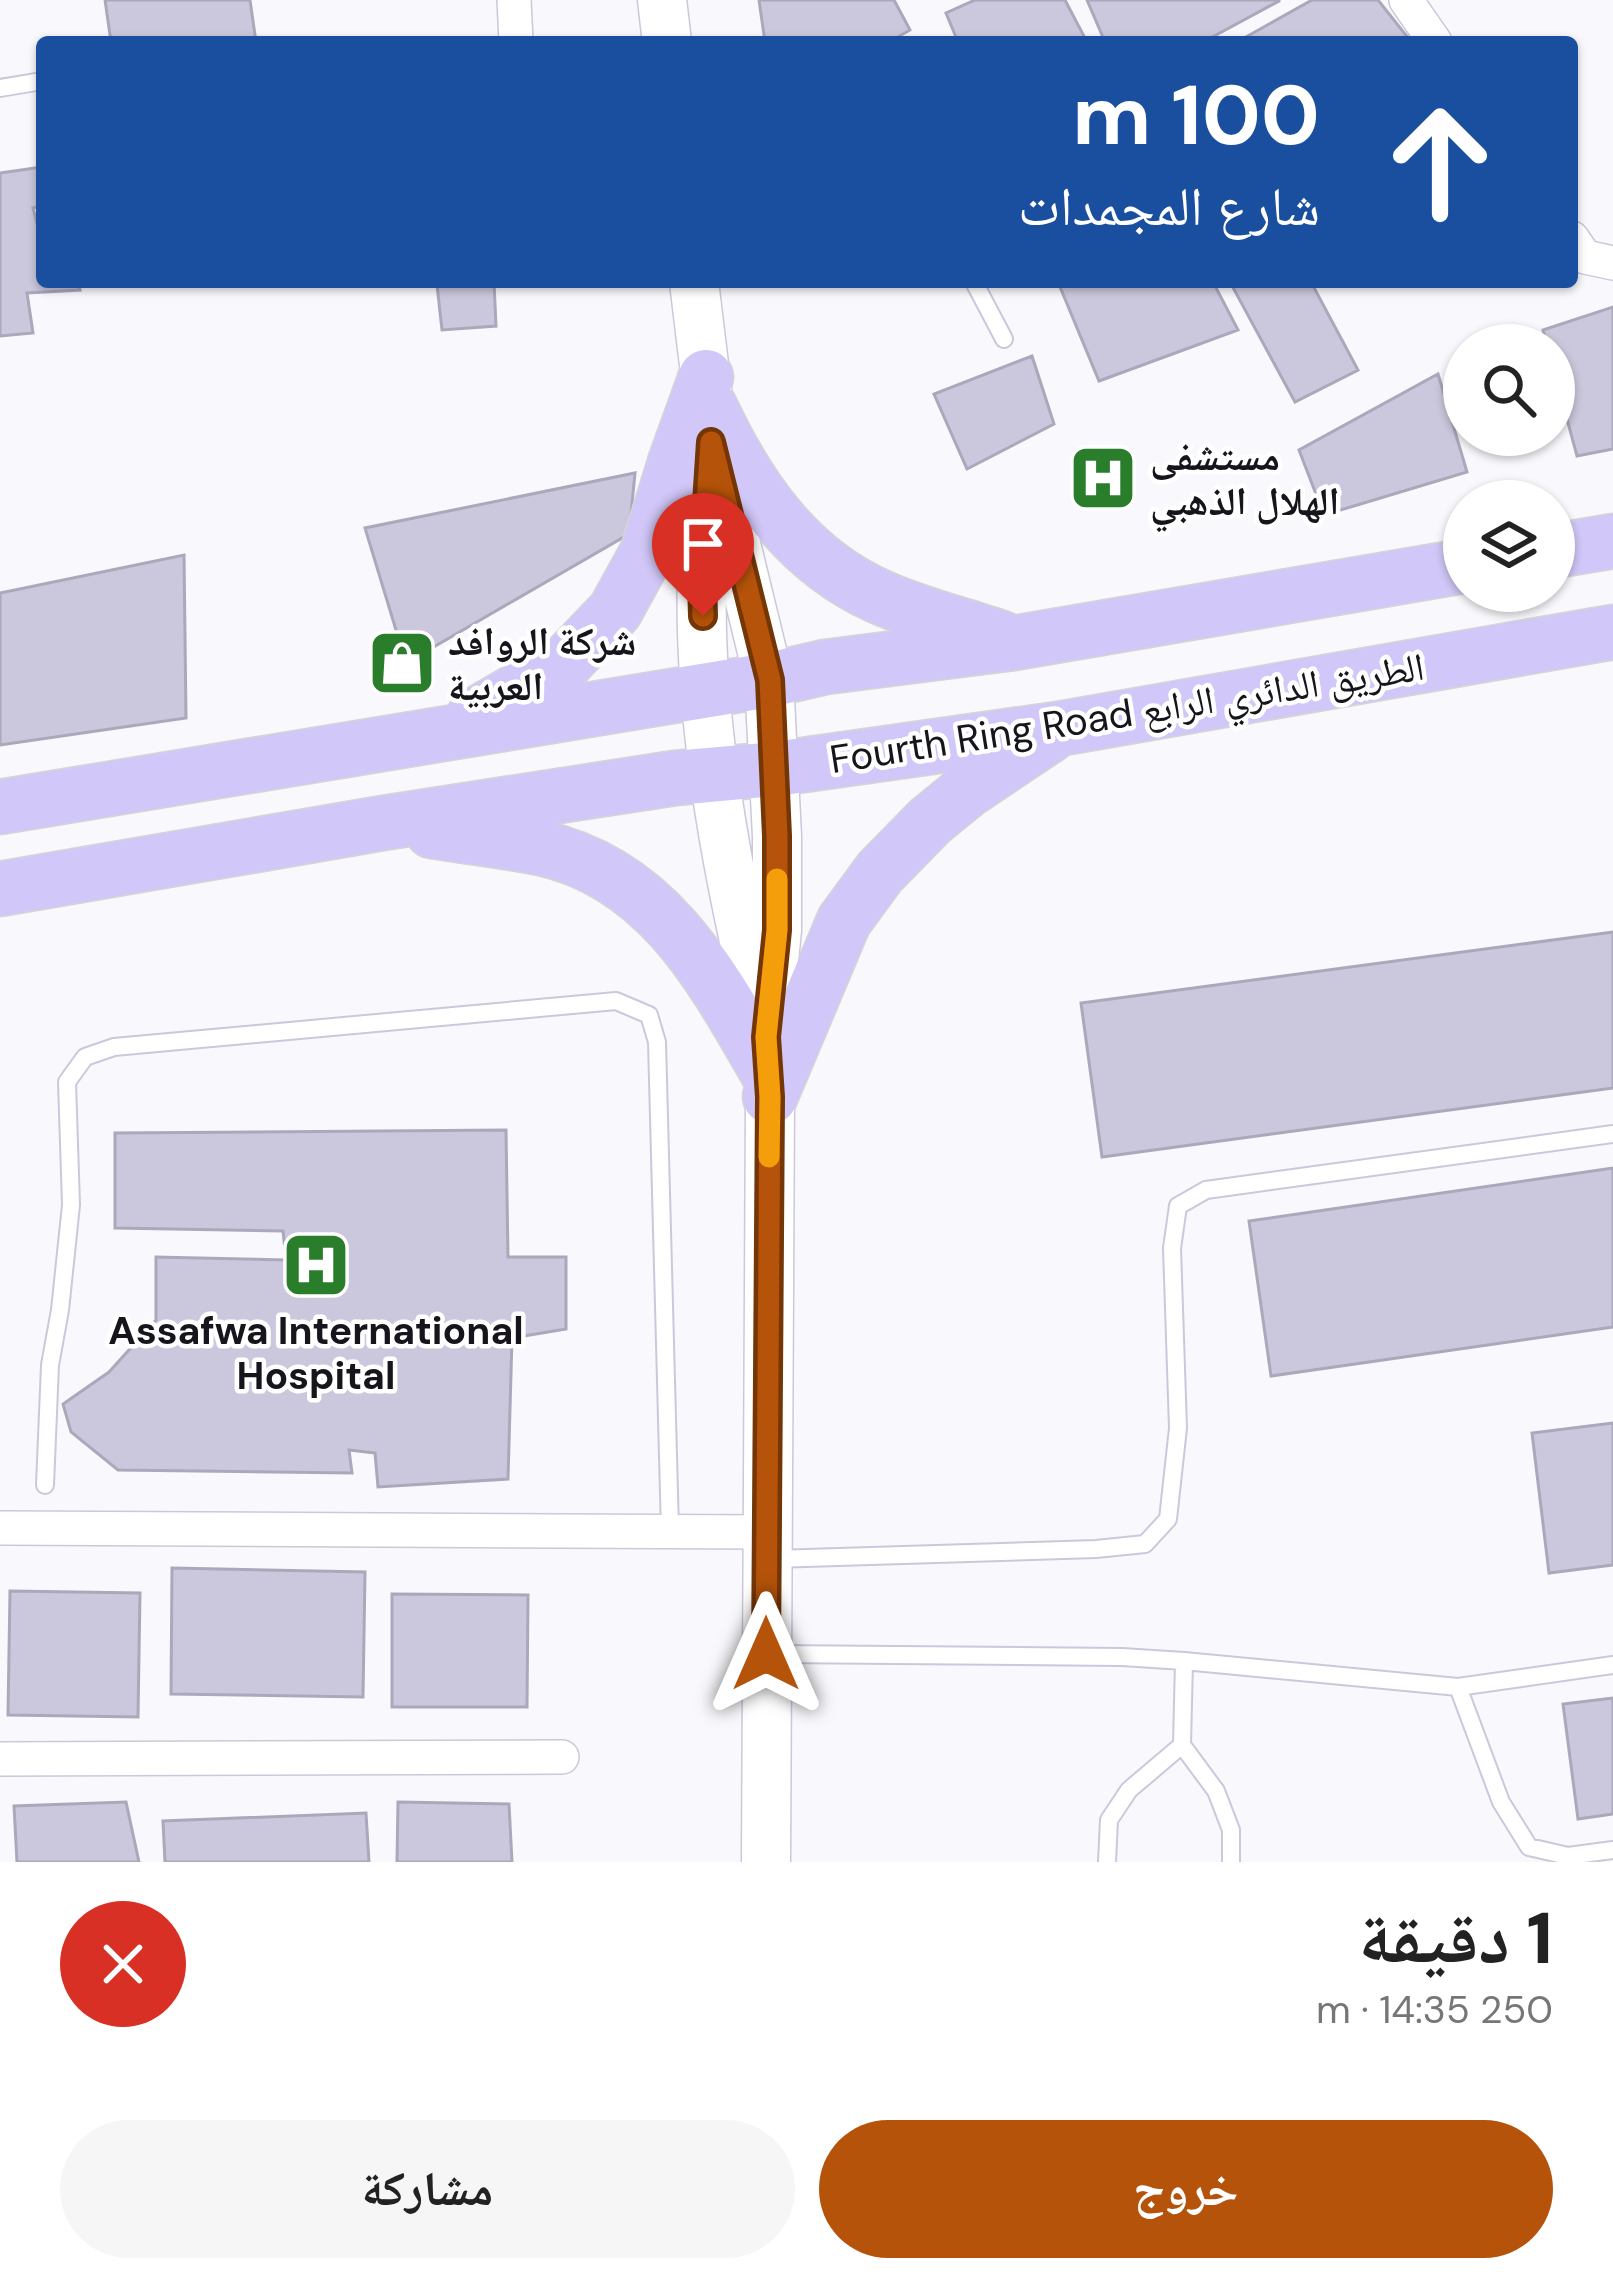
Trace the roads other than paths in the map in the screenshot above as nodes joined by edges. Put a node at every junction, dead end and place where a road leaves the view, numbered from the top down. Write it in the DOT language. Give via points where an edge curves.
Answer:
graph roads {
  1 [pos="514,0"];
  2 [pos="662,0"];
  3 [pos="1406,0"];
  4 [pos="516,36"];
  5 [pos="666,36"];
  6 [pos="1432,36"];
  7 [pos="36,82"];
  8 [pos="0,88"];
  9 [pos="1578,246"];
  10 [pos="1613,263"];
  11 [pos="695,288"];
  12 [pos="977,288"];
  13 [pos="1004,339"];
  14 [pos="709,409"];
  15 [pos="1613,541"];
  16 [pos="1575,547"];
  17 [pos="1443,570"];
  18 [pos="1613,632"];
  19 [pos="1014,643"];
  20 [pos="770,680"];
  21 [pos="706,689"];
  22 [pos="1058,729"];
  23 [pos="445,734"];
  24 [pos="775,769"];
  25 [pos="716,775"];
  26 [pos="0,808"];
  27 [pos="383,823"];
  28 [pos="0,889"];
  29 [pos="768,1069"];
  30 [pos="1613,1134"];
  31 [pos="45,1485"];
  32 [pos="0,1528"];
  33 [pos="670,1531"];
  34 [pos="766,1545"];
  35 [pos="766,1654"];
  36 [pos="1184,1660"];
  37 [pos="1613,1665"];
  38 [pos="1458,1687"];
  39 [pos="1182,1744"];
  40 [pos="562,1756"];
  41 [pos="0,1760"];
  42 [pos="1613,1850"];
  43 [pos="766,1862"];
  44 [pos="1107,1862"];
  45 [pos="1231,1862"];
  1 -- 4 [label="street"];
  2 -- 5 [label="main road"];
  3 -- 6 [label="street"];
  7 -- 8 [label="lane"];
  9 -- 10 [label="street"];
  11 -- 14 [label="main road"];
  12 -- 13 [label="lane"];
  14 -- 19 [label="main road" via="747,479 824,564 882,598"];
  14 -- 20 [label="main road"];
  14 -- 21 [label="main road"];
  14 -- 23 [label="main road" via="674,463 648,551 615,611 565,663"];
  15 -- 16 [label="main road"];
  17 -- 19 [label="main road"];
  18 -- 22 [label="main road, Fourth Ring Road الطريق الدائري الرابع"];
  19 -- 20 [label="main road"];
  20 -- 21 [label="main road"];
  20 -- 24 [label="main road"];
  21 -- 23 [label="main road"];
  21 -- 25 [label="main road"];
  22 -- 24 [label="main road, Fourth Ring Road الطريق الدائري الرابع"];
  22 -- 29 [label="main road" via="968,790 880,872 844,921"];
  23 -- 26 [label="main road"];
  24 -- 25 [label="main road, Fourth Ring Road الطريق الدائري الرابع"];
  24 -- 29 [label="main road"];
  25 -- 27 [label="main road, Fourth Ring Road الطريق الدائري الرابع"];
  25 -- 29 [label="main road"];
  27 -- 28 [label="main road, Fourth Ring Road الطريق الدائري الرابع"];
  27 -- 29 [label="main road" via="542,848 618,878 691,947"];
  29 -- 34 [label="main road"];
  30 -- 34 [label="lane" via="1207,1190 1178,1206 1178,1428 1168,1519 1145,1544"];
  31 -- 33 [label="lane" via="50,1365 71,1205 67,1082 86,1058 114,1047 616,1001 649,1016 657,1042"];
  32 -- 33 [label="street"];
  33 -- 34 [label="street"];
  34 -- 35 [label="main road"];
  35 -- 36 [label="lane"];
  35 -- 43 [label="main road"];
  36 -- 38 [label="lane"];
  36 -- 39 [label="lane"];
  37 -- 38 [label="lane"];
  38 -- 42 [label="lane" via="1501,1802 1528,1847 1568,1856"];
  39 -- 44 [label="lane" via="1129,1790 1109,1820"];
  39 -- 45 [label="lane" via="1216,1791 1231,1830"];
  40 -- 41 [label="street"];
}
